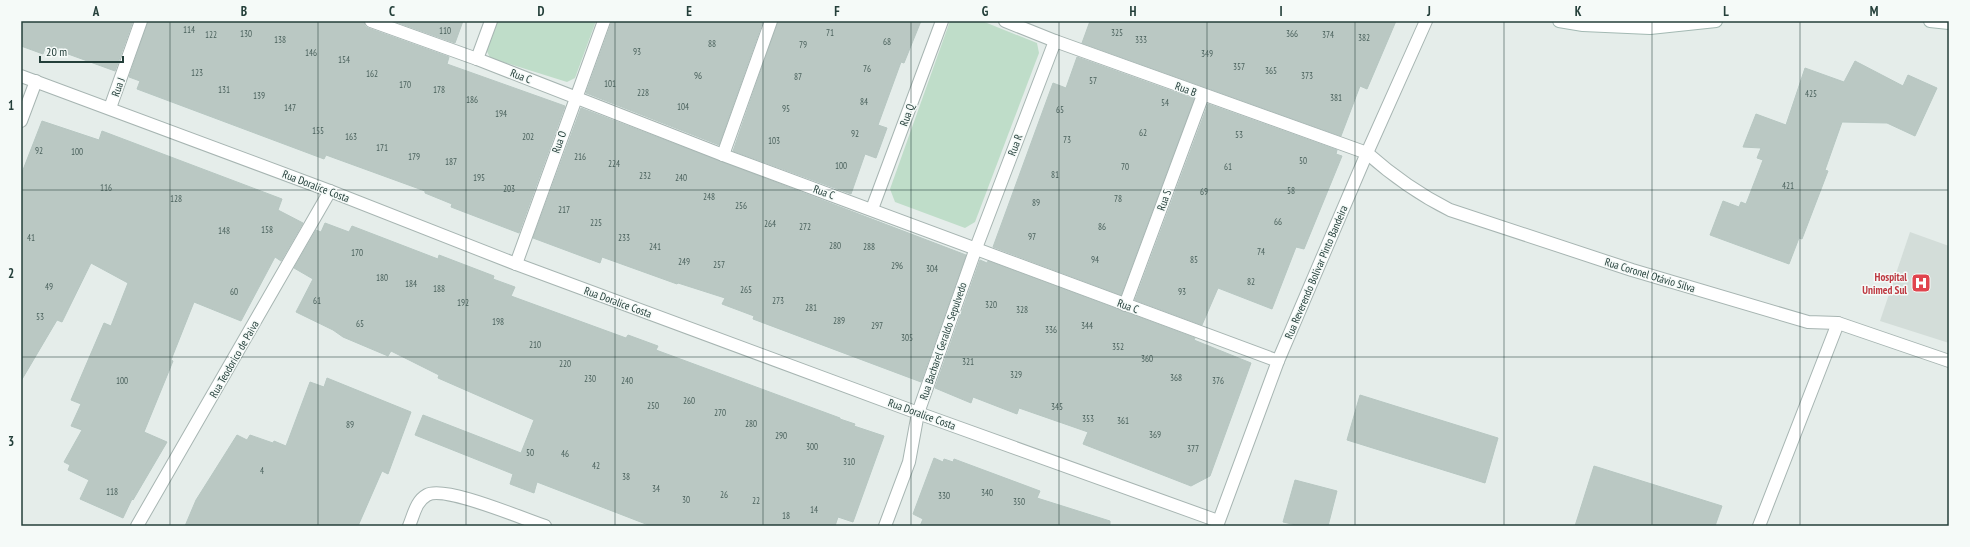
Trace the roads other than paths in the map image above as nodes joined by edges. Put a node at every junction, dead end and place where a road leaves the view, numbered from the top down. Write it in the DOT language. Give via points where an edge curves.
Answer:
graph roads {
  1 [pos="141,21"];
  2 [pos="371,21"];
  3 [pos="491,21"];
  4 [pos="604,21"];
  5 [pos="771,21"];
  6 [pos="942,21"];
  7 [pos="1005,21"];
  8 [pos="1426,21"];
  9 [pos="1559,21"];
  10 [pos="1716,21"];
  11 [pos="1930,21"];
  12 [pos="1949,23"];
  13 [pos="1055,41"];
  14 [pos="477,60"];
  15 [pos="21,76"];
  16 [pos="36,82"];
  17 [pos="1203,95"];
  18 [pos="575,97"];
  19 [pos="110,108"];
  20 [pos="21,121"];
  21 [pos="1367,153"];
  22 [pos="723,155"];
  23 [pos="330,191"];
  24 [pos="872,210"];
  25 [pos="976,248"];
  26 [pos="516,264"];
  27 [pos="1125,305"];
  28 [pos="1838,323"];
  29 [pos="1278,361"];
  30 [pos="1949,361"];
  31 [pos="918,413"];
  32 [pos="1218,524"];
  33 [pos="137,526"];
  34 [pos="409,526"];
  35 [pos="545,526"];
  36 [pos="885,526"];
  37 [pos="1759,526"];
  1 -- 19 [label="street, Rua J"];
  2 -- 14 [label="street, Rua C"];
  3 -- 14 [label="street"];
  4 -- 18 [label="street, Rua O"];
  5 -- 22 [label="street"];
  6 -- 24 [label="street, Rua Q"];
  7 -- 13 [label="street, Rua B"];
  8 -- 21 [label="street, Rua Reverendo Bolivar Pinto Bandeira"];
  9 -- 10 [label="street" via="1583,25 1650,28"];
  11 -- 12 [label="street"];
  13 -- 17 [label="street, Rua B"];
  13 -- 25 [label="street, Rua R"];
  14 -- 18 [label="street, Rua C"];
  15 -- 16 [label="street, Rua Doralice Costa"];
  16 -- 19 [label="street, Rua Doralice Costa"];
  16 -- 20 [label="street"];
  17 -- 21 [label="street, Rua B"];
  17 -- 27 [label="street, Rua S"];
  18 -- 22 [label="street, Rua C"];
  18 -- 26 [label="street, Rua O"];
  19 -- 23 [label="street, Rua Doralice Costa"];
  21 -- 28 [label="street, Rua Coronel Otávio Silva" via="1397,179 1450,210 1632,270 1808,322"];
  21 -- 29 [label="street, Rua Reverendo Bolivar Pinto Bandeira"];
  22 -- 24 [label="street, Rua C"];
  23 -- 26 [label="street, Rua Doralice Costa"];
  23 -- 33 [label="street, Rua Teodorico de Paiva"];
  24 -- 25 [label="street, Rua C"];
  25 -- 27 [label="street, Rua C"];
  25 -- 31 [label="street, Rua Bacharel Geraldo Sepulvedo"];
  26 -- 31 [label="street, Rua Doralice Costa"];
  27 -- 29 [label="street, Rua C"];
  28 -- 30 [label="street, Rua Coronel Otávio Silva"];
  28 -- 37 [label="street"];
  29 -- 32 [label="street, Rua Reverendo Bolivar Pinto Bandeira"];
  31 -- 32 [label="street, Rua Doralice Costa"];
  31 -- 36 [label="street, Rua Bacharel Geraldo Sepulvedo" via="909,462"];
  34 -- 35 [label="street" via="418,502 428,494 441,492"];
}
